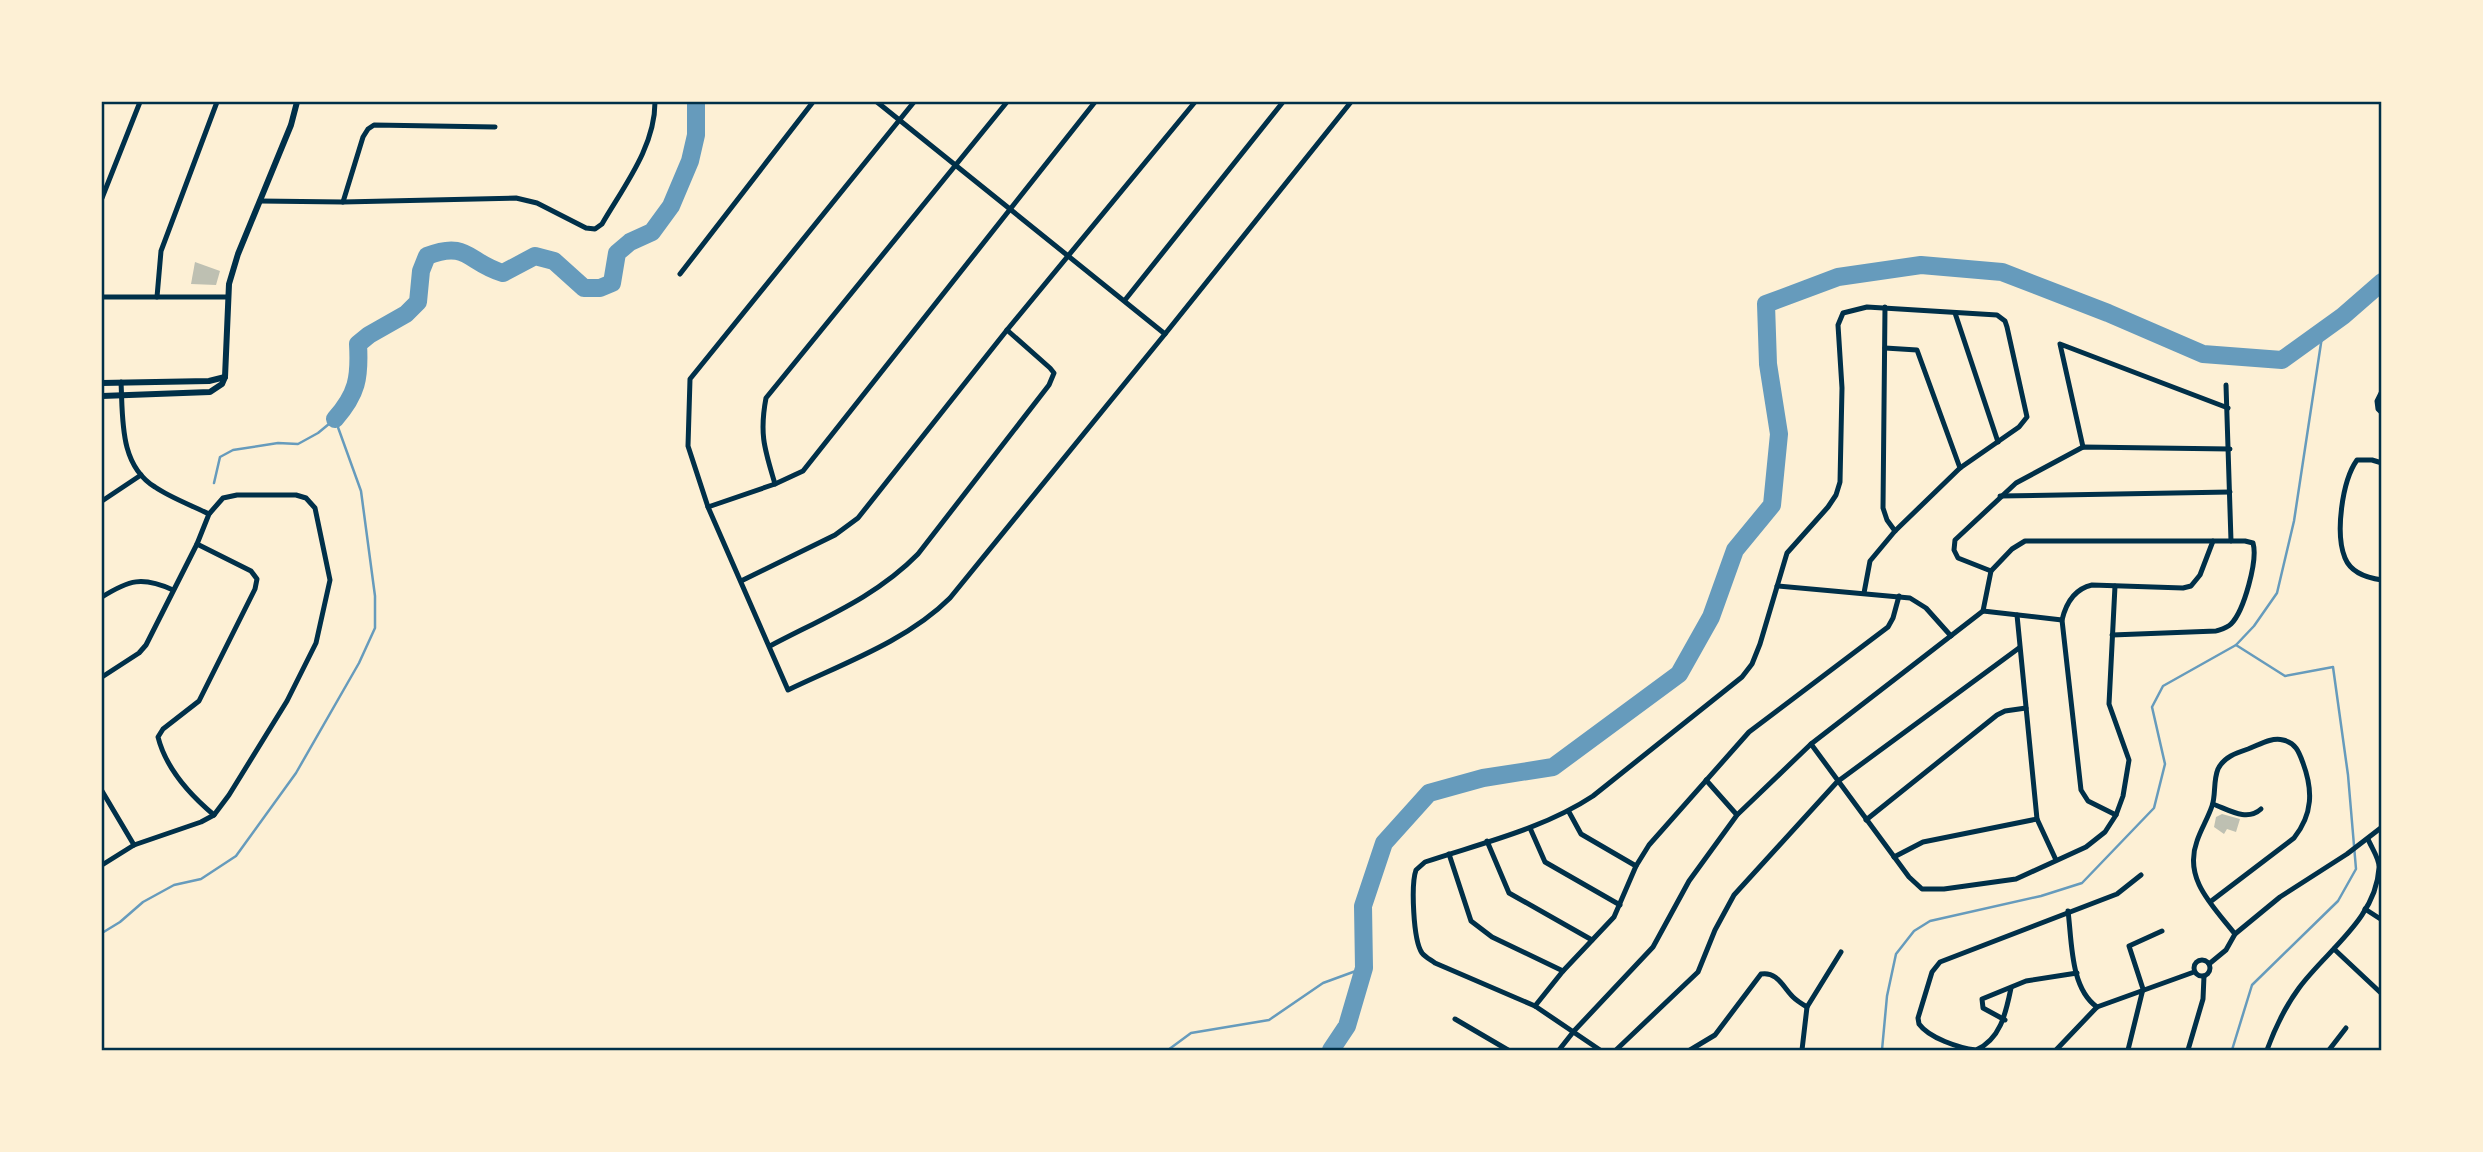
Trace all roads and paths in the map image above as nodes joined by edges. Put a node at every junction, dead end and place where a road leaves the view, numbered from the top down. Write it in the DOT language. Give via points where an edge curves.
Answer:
graph roads {
  1 [pos="140,102"];
  2 [pos="217,102"];
  3 [pos="297,102"];
  4 [pos="655,102"];
  5 [pos="813,102"];
  6 [pos="877,102"];
  7 [pos="914,102"];
  8 [pos="1007,102"];
  9 [pos="1096,102"];
  10 [pos="1195,102"];
  11 [pos="1283,102"];
  12 [pos="1351,102"];
  13 [pos="900,120"];
  14 [pos="495,127"];
  15 [pos="955,166"];
  16 [pos="102,198"];
  17 [pos="260,201"];
  18 [pos="343,202"];
  19 [pos="1010,209"];
  20 [pos="1067,255"];
  21 [pos="680,274"];
  22 [pos="102,297"];
  23 [pos="157,297"];
  24 [pos="227,297"];
  25 [pos="1125,300"];
  26 [pos="1885,307"];
  27 [pos="1955,313"];
  28 [pos="1007,330"];
  29 [pos="1166,334"];
  30 [pos="1885,348"];
  31 [pos="225,377"];
  32 [pos="121,382"];
  33 [pos="102,383"];
  34 [pos="2226,386"];
  35 [pos="2382,391"];
  36 [pos="122,394"];
  37 [pos="102,396"];
  38 [pos="2228,408"];
  39 [pos="2382,413"];
  40 [pos="1998,442"];
  41 [pos="2083,447"];
  42 [pos="2230,449"];
  43 [pos="2382,463"];
  44 [pos="1960,468"];
  45 [pos="141,475"];
  46 [pos="775,484"];
  47 [pos="2230,492"];
  48 [pos="2000,496"];
  49 [pos="102,501"];
  50 [pos="708,507"];
  51 [pos="209,514"];
  52 [pos="1895,531"];
  53 [pos="2213,541"];
  54 [pos="2231,541"];
  55 [pos="197,544"];
  56 [pos="1991,571"];
  57 [pos="2382,580"];
  58 [pos="741,581"];
  59 [pos="1776,586"];
  60 [pos="2115,586"];
  61 [pos="173,590"];
  62 [pos="1864,593"];
  63 [pos="1899,596"];
  64 [pos="102,597"];
  65 [pos="1983,611"];
  66 [pos="2017,615"];
  67 [pos="2062,620"];
  68 [pos="2112,635"];
  69 [pos="1951,636"];
  70 [pos="770,646"];
  71 [pos="2019,648"];
  72 [pos="102,677"];
  73 [pos="2026,708"];
  74 [pos="1811,744"];
  75 [pos="1706,780"];
  76 [pos="1838,782"];
  77 [pos="102,791"];
  78 [pos="2213,804"];
  79 [pos="2262,809"];
  80 [pos="1569,812"];
  81 [pos="214,815"];
  82 [pos="1737,815"];
  83 [pos="2116,815"];
  84 [pos="2037,819"];
  85 [pos="1866,820"];
  86 [pos="2382,827"];
  87 [pos="1530,828"];
  88 [pos="2368,839"];
  89 [pos="1487,841"];
  90 [pos="134,845"];
  91 [pos="1448,854"];
  92 [pos="1894,857"];
  93 [pos="2056,860"];
  94 [pos="102,865"];
  95 [pos="2381,865"];
  96 [pos="1636,866"];
  97 [pos="2141,875"];
  98 [pos="2210,902"];
  99 [pos="1620,905"];
  100 [pos="2365,909"];
  101 [pos="2068,911"];
  102 [pos="2382,920"];
  103 [pos="2162,931"];
  104 [pos="2235,934"];
  105 [pos="1592,940"];
  106 [pos="2334,950"];
  107 [pos="1841,952"];
  108 [pos="2209,964"];
  109 [pos="1563,971"];
  110 [pos="2194,972"];
  111 [pos="2077,973"];
  112 [pos="2204,976"];
  113 [pos="2011,988"];
  114 [pos="2143,989"];
  115 [pos="2382,994"];
  116 [pos="1535,1006"];
  117 [pos="1807,1007"];
  118 [pos="2097,1007"];
  119 [pos="1455,1019"];
  120 [pos="2005,1020"];
  121 [pos="2346,1028"];
  122 [pos="1574,1031"];
  123 [pos="1504,1049"];
  124 [pos="1802,1050"];
  125 [pos="1559,1051"];
  126 [pos="1600,1051"];
  127 [pos="1615,1051"];
  128 [pos="1690,1051"];
  129 [pos="2056,1051"];
  130 [pos="2128,1051"];
  131 [pos="2188,1051"];
  132 [pos="2267,1051"];
  133 [pos="2329,1051"];
  1 -- 16 [label="street"];
  2 -- 23 [label="street" via="161,251"];
  3 -- 17 [label="street"];
  4 -- 18 [label="street" via="648,143 595,229 516,198"];
  5 -- 21 [label="street"];
  6 -- 13 [label="street"];
  7 -- 13 [label="street"];
  8 -- 15 [label="street"];
  9 -- 19 [label="street"];
  10 -- 20 [label="street"];
  11 -- 25 [label="street"];
  12 -- 29 [label="street"];
  13 -- 15 [label="street"];
  13 -- 50 [label="street" via="691,379 688,446"];
  14 -- 18 [label="street" via="374,125 363,137"];
  15 -- 19 [label="street"];
  15 -- 46 [label="street" via="766,398 763,445"];
  17 -- 18 [label="street"];
  17 -- 24 [label="street" via="238,254"];
  19 -- 20 [label="street"];
  19 -- 46 [label="street" via="809,464"];
  20 -- 25 [label="street"];
  20 -- 28 [label="street"];
  22 -- 23 [label="street"];
  23 -- 24 [label="street"];
  24 -- 31 [label="street"];
  25 -- 29 [label="street"];
  26 -- 27 [label="street"];
  26 -- 30 [label="street"];
  26 -- 59 [label="street" via="1843,313 1838,325 1840,482 1828,507 1787,553"];
  27 -- 40 [label="street"];
  27 -- 40 [label="street" via="1997,315 2005,321 2027,417"];
  28 -- 58 [label="street" via="858,517 835,535"];
  28 -- 70 [label="street" via="1054,373 1049,386 906,566 878,590"];
  29 -- 70 [label="street" via="933,615 788,690"];
  30 -- 44 [label="street" via="1917,350"];
  30 -- 52 [label="street" via="1883,508"];
  31 -- 32 [label="street"];
  31 -- 36 [label="street" via="219,388 210,392"];
  32 -- 33 [label="street"];
  32 -- 36 [label="street"];
  34 -- 38 [label="street"];
  35 -- 39 [label="street" via="2377,401"];
  36 -- 37 [label="street"];
  36 -- 45 [label="street" via="126,445"];
  38 -- 41 [label="street" via="2060,344"];
  38 -- 42 [label="street"];
  40 -- 44 [label="street"];
  41 -- 42 [label="street"];
  41 -- 48 [label="street"];
  42 -- 47 [label="street"];
  43 -- 57 [label="street" via="2357,460 2350,470 2340,526 2345,559 2365,578"];
  44 -- 52 [label="street"];
  45 -- 49 [label="street"];
  45 -- 51 [label="street" via="153,486"];
  46 -- 50 [label="street"];
  47 -- 48 [label="street"];
  47 -- 54 [label="street"];
  48 -- 56 [label="street" via="1955,540 1958,558"];
  50 -- 58 [label="street"];
  51 -- 55 [label="street"];
  51 -- 81 [label="street" via="223,498 237,495 306,498 315,508 330,580 310,657 273,725"];
  52 -- 62 [label="street" via="1870,561"];
  53 -- 54 [label="street"];
  53 -- 56 [label="street" via="2025,541"];
  53 -- 60 [label="street" via="2191,586"];
  54 -- 68 [label="street" via="2253,544 2255,551 2249,588 2230,626 2216,631"];
  55 -- 61 [label="street"];
  55 -- 81 [label="street" via="251,571 257,579 199,701 158,737 181,783"];
  56 -- 65 [label="street"];
  58 -- 70 [label="street"];
  59 -- 62 [label="street"];
  59 -- 80 [label="street" via="1760,644 1742,677"];
  60 -- 67 [label="street" via="2082,587 2069,601"];
  60 -- 68 [label="street"];
  61 -- 64 [label="street" via="135,581"];
  61 -- 72 [label="street" via="146,645"];
  62 -- 63 [label="street"];
  63 -- 69 [label="street" via="1919,601"];
  63 -- 75 [label="street" via="1888,627 1753,728"];
  65 -- 66 [label="street"];
  65 -- 69 [label="street"];
  66 -- 67 [label="street"];
  66 -- 71 [label="street"];
  67 -- 83 [label="street" via="2081,790 2088,801"];
  68 -- 83 [label="street" via="2109,704 2129,760"];
  69 -- 74 [label="street"];
  71 -- 73 [label="street"];
  71 -- 76 [label="street"];
  73 -- 84 [label="street"];
  73 -- 85 [label="street" via="1997,715"];
  74 -- 76 [label="street"];
  74 -- 82 [label="street"];
  75 -- 82 [label="street"];
  75 -- 96 [label="street"];
  76 -- 85 [label="street"];
  76 -- 127 [label="street" via="1734,895 1698,972"];
  77 -- 90 [label="street"];
  78 -- 79 [label="street" via="2247,816"];
  78 -- 98 [label="street" via="2193,856 2196,880"];
  78 -- 98 [label="street" via="2218,770 2231,755 2273,739 2287,741 2299,752 2311,787 2302,828"];
  80 -- 87 [label="street"];
  80 -- 96 [label="street" via="1581,834"];
  81 -- 90 [label="street"];
  82 -- 122 [label="street" via="1689,881 1653,947"];
  83 -- 93 [label="street" via="2096,840"];
  84 -- 92 [label="street" via="1923,842"];
  84 -- 93 [label="street"];
  85 -- 92 [label="street"];
  86 -- 88 [label="street"];
  87 -- 89 [label="street"];
  87 -- 99 [label="street" via="1545,862"];
  88 -- 95 [label="street"];
  88 -- 104 [label="street" via="2289,890"];
  89 -- 91 [label="street"];
  89 -- 105 [label="street" via="1509,893"];
  90 -- 94 [label="street"];
  91 -- 109 [label="street" via="1471,920 1492,937"];
  91 -- 116 [label="street" via="1420,865 1414,876 1417,942 1422,954"];
  92 -- 93 [label="street" via="1922,889 2015,879"];
  95 -- 100 [label="street"];
  96 -- 99 [label="street"];
  97 -- 101 [label="street" via="2117,894"];
  98 -- 104 [label="street"];
  99 -- 105 [label="street"];
  100 -- 102 [label="street"];
  100 -- 106 [label="street"];
  101 -- 111 [label="street"];
  101 -- 120 [label="street" via="1940,962 1918,1018 1922,1028 1976,1050"];
  103 -- 114 [label="street" via="2129,946"];
  104 -- 108 [label="street" via="2226,950"];
  105 -- 109 [label="street"];
  106 -- 115 [label="street"];
  106 -- 132 [label="street" via="2319,963 2280,1017"];
  107 -- 117 [label="street"];
  108 -- 110 [label="street" via="2200,960"];
  108 -- 112 [label="street" via="2210,971"];
  109 -- 116 [label="street"];
  110 -- 112 [label="street"];
  110 -- 114 [label="street"];
  111 -- 113 [label="street" via="2026,981"];
  111 -- 118 [label="street" via="2085,997"];
  112 -- 131 [label="street" via="2203,999"];
  113 -- 120 [label="street"];
  113 -- 120 [label="street" via="1987,996 1982,1003"];
  114 -- 118 [label="street"];
  114 -- 130 [label="street"];
  116 -- 122 [label="street"];
  117 -- 124 [label="street"];
  117 -- 128 [label="street" via="1775,977 1761,974 1714,1035"];
  118 -- 129 [label="street"];
  119 -- 123 [label="street"];
  121 -- 133 [label="street"];
  122 -- 125 [label="street"];
  122 -- 126 [label="street"];
}
